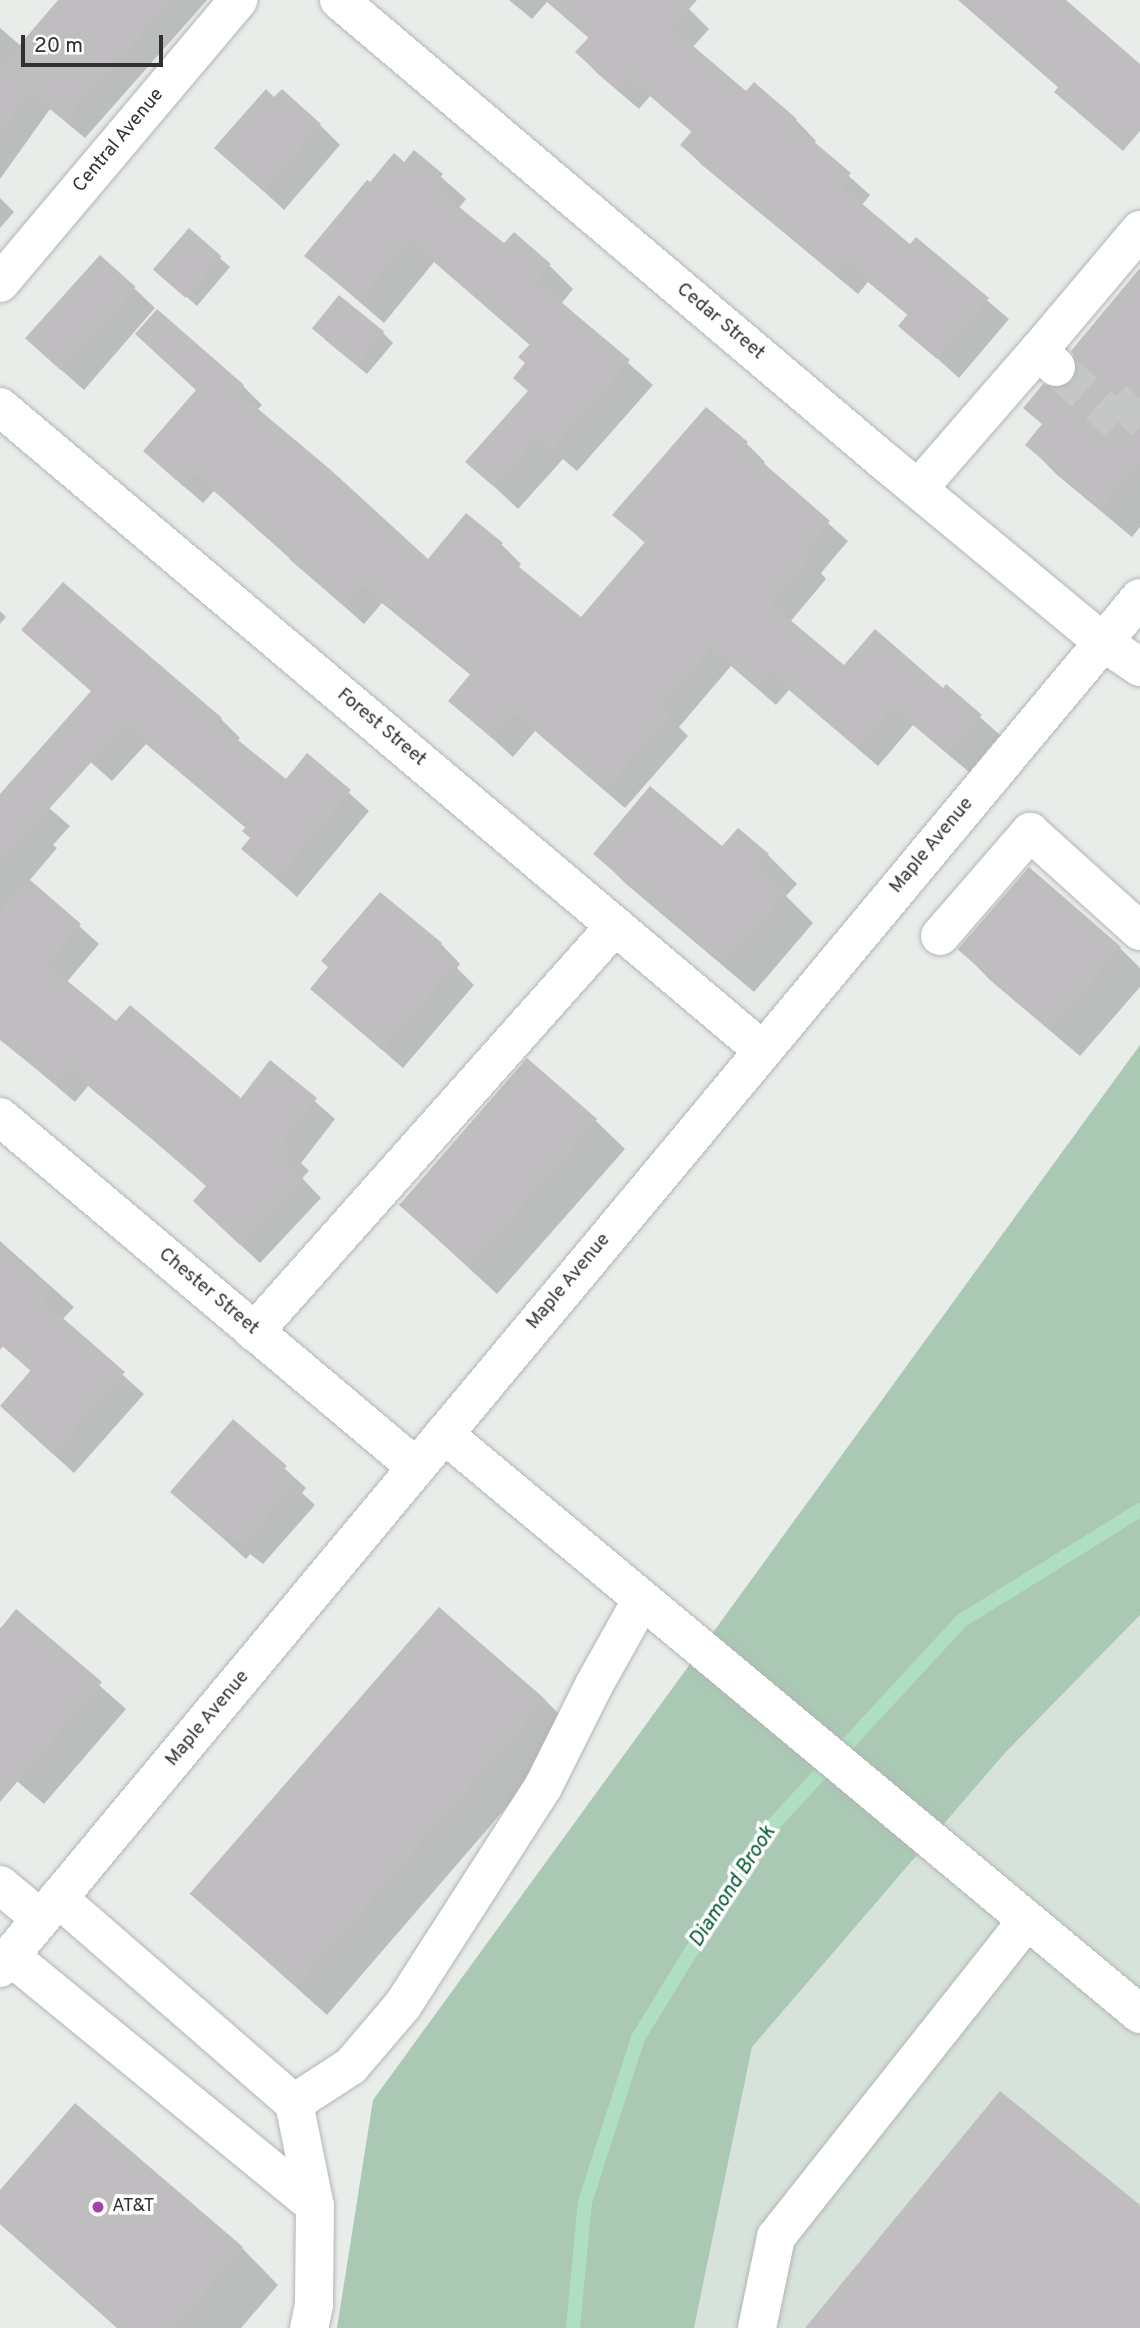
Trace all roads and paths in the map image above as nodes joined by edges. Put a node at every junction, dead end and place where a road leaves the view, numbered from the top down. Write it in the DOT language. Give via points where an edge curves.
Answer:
graph roads {
  1 [pos="237,0"];
  2 [pos="339,0"];
  3 [pos="1140,230"];
  4 [pos="0,283"];
  5 [pos="0,407"];
  6 [pos="918,489"];
  7 [pos="1140,598"];
  8 [pos="1103,642"];
  9 [pos="1140,667"];
  10 [pos="615,926"];
  11 [pos="1140,932"];
  12 [pos="940,936"];
  13 [pos="761,1049"];
  14 [pos="0,1117"];
  15 [pos="254,1332"];
  16 [pos="444,1434"];
  17 [pos="416,1467"];
  18 [pos="642,1599"];
  19 [pos="0,1885"];
  20 [pos="49,1908"];
  21 [pos="1027,1920"];
  22 [pos="5,1962"];
  23 [pos="1136,2002"];
  24 [pos="294,2103"];
  25 [pos="315,2206"];
  26 [pos="309,2328"];
  27 [pos="757,2328"];
  1 -- 4 [label="street, Central Avenue"];
  2 -- 6 [label="street, Cedar Street"];
  3 -- 6 [label="street" via="1047,359"];
  5 -- 10 [label="street, Forest Street"];
  6 -- 8 [label="street, Cedar Street"];
  7 -- 8 [label="street, Maple Avenue"];
  8 -- 9 [label="street, Cedar Street"];
  8 -- 13 [label="street, Maple Avenue"];
  10 -- 13 [label="street, Forest Street"];
  10 -- 15 [label="street"];
  11 -- 12 [label="street" via="1030,832"];
  13 -- 16 [label="street, Maple Avenue"];
  14 -- 15 [label="street, Chester Street"];
  15 -- 17 [label="street, Chester Street"];
  16 -- 17 [label="street, Maple Avenue"];
  16 -- 18 [label="street"];
  17 -- 20 [label="street, Maple Avenue"];
  18 -- 21 [label="street"];
  18 -- 24 [label="street" via="543,1787 403,2004 351,2066"];
  19 -- 20 [label="street"];
  20 -- 22 [label="street, Maple Avenue"];
  20 -- 24 [label="street"];
  21 -- 23 [label="street"];
  21 -- 27 [label="street" via="775,2237"];
  22 -- 25 [label="street"];
  24 -- 25 [label="street"];
  25 -- 26 [label="street"];
}
